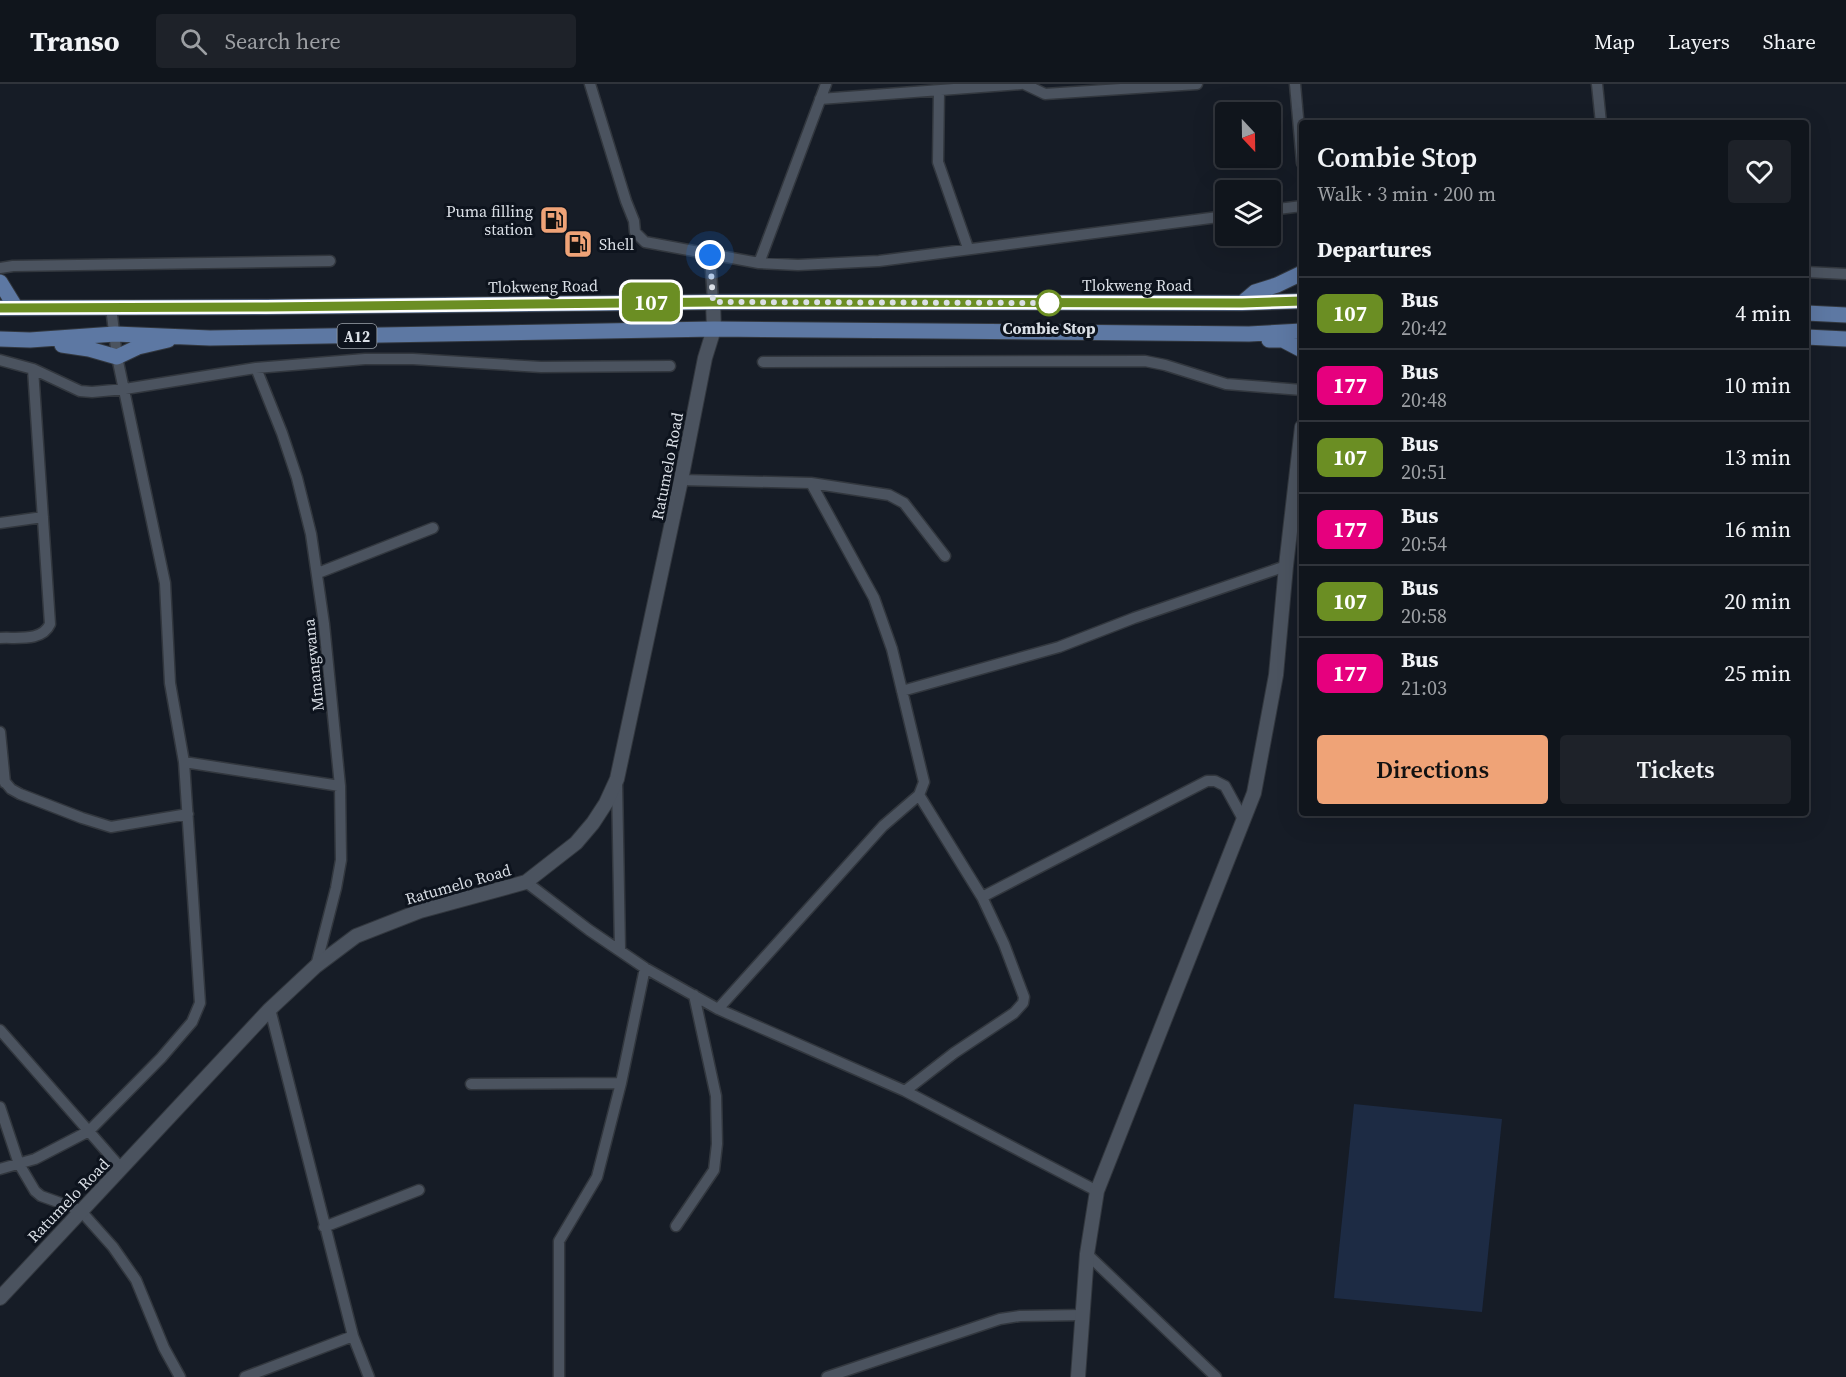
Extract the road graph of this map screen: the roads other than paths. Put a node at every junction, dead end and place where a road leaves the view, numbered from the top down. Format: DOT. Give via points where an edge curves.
graph roads {
  1 [pos="590,84"];
  2 [pos="826,84"];
  3 [pos="1022,84"];
  4 [pos="1197,84"];
  5 [pos="1295,84"];
  6 [pos="1597,84"];
  7 [pos="939,91"];
  8 [pos="820,99"];
  9 [pos="1601,120"];
  10 [pos="1299,129"];
  11 [pos="1299,207"];
  12 [pos="1281,209"];
  13 [pos="1215,217"];
  14 [pos="968,248"];
  15 [pos="710,255"];
  16 [pos="330,261"];
  17 [pos="759,263"];
  18 [pos="0,268"];
  19 [pos="1809,272"];
  20 [pos="1299,274"];
  21 [pos="1846,274"];
  22 [pos="0,282"];
  23 [pos="1299,301"];
  24 [pos="713,302"];
  25 [pos="1242,303"];
  26 [pos="111,307"];
  27 [pos="0,308"];
  28 [pos="16,308"];
  29 [pos="1809,313"];
  30 [pos="1846,315"];
  31 [pos="714,329"];
  32 [pos="1299,331"];
  33 [pos="115,334"];
  34 [pos="1249,334"];
  35 [pos="1809,337"];
  36 [pos="210,338"];
  37 [pos="0,339"];
  38 [pos="1846,339"];
  39 [pos="30,340"];
  40 [pos="1299,348"];
  41 [pos="117,357"];
  42 [pos="0,360"];
  43 [pos="763,362"];
  44 [pos="670,366"];
  45 [pos="256,368"];
  46 [pos="33,369"];
  47 [pos="125,389"];
  48 [pos="1299,390"];
  49 [pos="1299,453"];
  50 [pos="681,480"];
  51 [pos="811,483"];
  52 [pos="43,518"];
  53 [pos="0,523"];
  54 [pos="433,528"];
  55 [pos="945,556"];
  56 [pos="1286,566"];
  57 [pos="318,573"];
  58 [pos="0,638"];
  59 [pos="902,691"];
  60 [pos="0,732"];
  61 [pos="184,762"];
  62 [pos="617,779"];
  63 [pos="2,780"];
  64 [pos="340,786"];
  65 [pos="919,795"];
  66 [pos="188,814"];
  67 [pos="1243,819"];
  68 [pos="526,882"];
  69 [pos="982,897"];
  70 [pos="620,950"];
  71 [pos="316,966"];
  72 [pos="645,968"];
  73 [pos="694,995"];
  74 [pos="270,1009"];
  75 [pos="718,1009"];
  76 [pos="0,1030"];
  77 [pos="621,1083"];
  78 [pos="471,1084"];
  79 [pos="905,1091"];
  80 [pos="0,1107"];
  81 [pos="89,1131"];
  82 [pos="19,1164"];
  83 [pos="121,1168"];
  84 [pos="0,1169"];
  85 [pos="419,1190"];
  86 [pos="1097,1191"];
  87 [pos="80,1210"];
  88 [pos="676,1226"];
  89 [pos="324,1227"];
  90 [pos="1087,1254"];
  91 [pos="0,1298"];
  92 [pos="1082,1315"];
  93 [pos="352,1336"];
  94 [pos="180,1377"];
  95 [pos="245,1377"];
  96 [pos="369,1377"];
  97 [pos="559,1377"];
  98 [pos="827,1377"];
  99 [pos="1078,1377"];
  100 [pos="1216,1377"];
  1 -- 15 [label="street" via="635,232 645,242"];
  2 -- 8 [label="street"];
  3 -- 4 [label="street" via="1045,94"];
  3 -- 7 [label="street"];
  5 -- 10 [label="street"];
  6 -- 9 [label="street"];
  7 -- 8 [label="street"];
  7 -- 14 [label="street" via="938,162"];
  8 -- 17 [label="street"];
  11 -- 12 [label="street"];
  13 -- 14 [label="street"];
  14 -- 17 [label="street" via="879,261"];
  15 -- 17 [label="street"];
  15 -- 24 [label="street"];
  16 -- 18 [label="street"];
  19 -- 21 [label="street"];
  20 -- 25 [label="main road" via="1255,292"];
  22 -- 28 [label="main road"];
  23 -- 25 [label="main road, Tlokweng Road / A12"];
  24 -- 25 [label="main road, Tlokweng Road / A12"];
  24 -- 26 [label="main road, Tlokweng Road / A12"];
  24 -- 31 [label="street, Ratumelo Road"];
  26 -- 28 [label="main road, Tlokweng Road / A12"];
  26 -- 33 [label="street"];
  27 -- 28 [label="main road, Tlokweng Road / A12"];
  29 -- 30 [label="main road"];
  31 -- 34 [label="main road, A12"];
  31 -- 36 [label="main road, A12"];
  31 -- 50 [label="street, Ratumelo Road"];
  32 -- 34 [label="main road, A12"];
  33 -- 36 [label="main road, A12"];
  33 -- 39 [label="main road, A12"];
  33 -- 41 [label="street"];
  34 -- 40 [label="main road" via="1264,340 1284,339"];
  35 -- 38 [label="main road"];
  36 -- 41 [label="main road" via="177,338 138,347"];
  37 -- 39 [label="main road, A12"];
  39 -- 41 [label="main road" via="42,346 76,346"];
  41 -- 47 [label="street"];
  42 -- 46 [label="street"];
  43 -- 48 [label="street" via="1145,361 1226,384"];
  44 -- 45 [label="street" via="541,367 413,359"];
  45 -- 47 [label="street"];
  45 -- 57 [label="street, Mmangwana" via="291,456"];
  46 -- 47 [label="street" via="80,391"];
  46 -- 52 [label="street"];
  47 -- 61 [label="street" via="165,583 170,683"];
  49 -- 56 [label="street"];
  50 -- 51 [label="street"];
  50 -- 62 [label="street, Ratumelo Road"];
  51 -- 55 [label="street" via="897,498"];
  51 -- 59 [label="street" via="874,598"];
  52 -- 53 [label="street"];
  52 -- 58 [label="street" via="48,630 39,635"];
  54 -- 57 [label="street"];
  56 -- 59 [label="street" via="1059,647"];
  56 -- 67 [label="street" via="1276,675 1254,793"];
  57 -- 64 [label="street, Mmangwana"];
  59 -- 65 [label="street" via="924,782"];
  60 -- 63 [label="street"];
  61 -- 64 [label="street"];
  61 -- 66 [label="street"];
  62 -- 68 [label="street, Ratumelo Road" via="606,803 576,843"];
  62 -- 70 [label="street"];
  63 -- 66 [label="street" via="20,794 111,827"];
  64 -- 71 [label="street, Mmangwana" via="341,860"];
  65 -- 69 [label="street"];
  65 -- 75 [label="street" via="883,826"];
  66 -- 81 [label="street" via="198,1013 161,1058"];
  67 -- 69 [label="street" via="1225,786 1215,780 1207,782"];
  67 -- 86 [label="street"];
  68 -- 70 [label="street"];
  68 -- 71 [label="street, Ratumelo Road" via="420,911 375,928 356,936"];
  69 -- 79 [label="street" via="1004,944 1023,1003"];
  70 -- 72 [label="street"];
  71 -- 74 [label="street, Ratumelo Road"];
  72 -- 73 [label="street"];
  72 -- 77 [label="street"];
  73 -- 75 [label="street"];
  73 -- 88 [label="street" via="716,1096 717,1144 714,1170"];
  74 -- 83 [label="street, Ratumelo Road"];
  74 -- 89 [label="street"];
  75 -- 79 [label="street"];
  76 -- 81 [label="street"];
  77 -- 78 [label="street"];
  77 -- 97 [label="street" via="597,1177 559,1241"];
  79 -- 86 [label="street"];
  80 -- 82 [label="street"];
  81 -- 82 [label="street"];
  81 -- 83 [label="street"];
  82 -- 84 [label="street"];
  82 -- 87 [label="street" via="38,1194"];
  83 -- 87 [label="street, Ratumelo Road"];
  85 -- 89 [label="street"];
  86 -- 90 [label="street"];
  87 -- 91 [label="street, Ratumelo Road"];
  87 -- 94 [label="street" via="136,1280"];
  89 -- 93 [label="street"];
  90 -- 92 [label="street"];
  90 -- 100 [label="street"];
  92 -- 98 [label="street" via="1000,1319"];
  92 -- 99 [label="street"];
  93 -- 95 [label="street"];
  93 -- 96 [label="street"];
}
